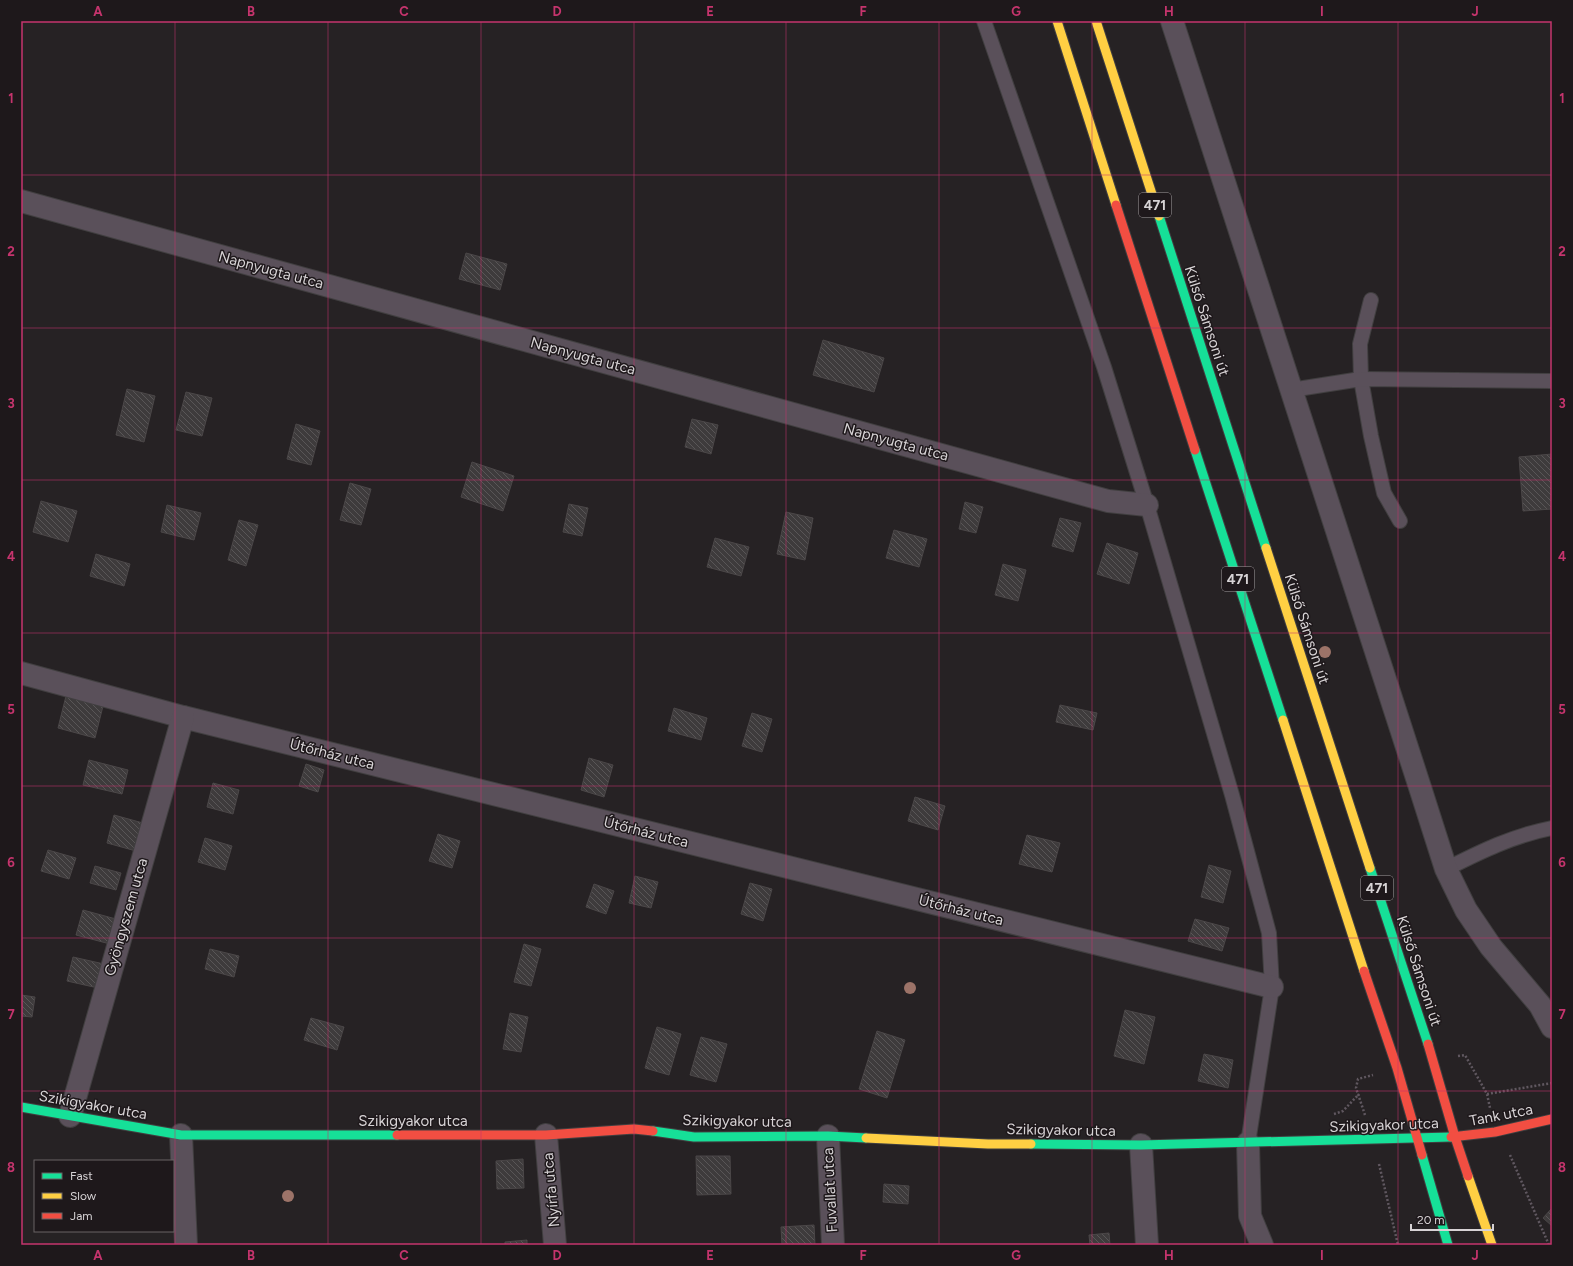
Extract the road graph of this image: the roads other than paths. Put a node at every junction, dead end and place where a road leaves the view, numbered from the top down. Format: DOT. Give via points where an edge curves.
graph roads {
  1 [pos="984,21"];
  2 [pos="1057,21"];
  3 [pos="1096,21"];
  4 [pos="1172,21"];
  5 [pos="21,201"];
  6 [pos="1371,300"];
  7 [pos="1361,379"];
  8 [pos="1552,381"];
  9 [pos="1291,390"];
  10 [pos="1147,505"];
  11 [pos="1400,521"];
  12 [pos="21,673"];
  13 [pos="183,717"];
  14 [pos="1552,828"];
  15 [pos="1446,868"];
  16 [pos="1272,987"];
  17 [pos="1552,1027"];
  18 [pos="21,1106"];
  19 [pos="70,1116"];
  20 [pos="1552,1119"];
  21 [pos="181,1135"];
  22 [pos="546,1135"];
  23 [pos="828,1136"];
  24 [pos="1455,1137"];
  25 [pos="1417,1138"];
  26 [pos="1248,1143"];
  27 [pos="1141,1145"];
  28 [pos="186,1245"];
  29 [pos="555,1245"];
  30 [pos="833,1245"];
  31 [pos="1147,1245"];
  32 [pos="1262,1245"];
  33 [pos="1448,1245"];
  34 [pos="1492,1245"];
  1 -- 10 [label="lane" via="1104,367"];
  2 -- 25 [label="main road, 471" via="1397,1068"];
  3 -- 24 [label="main road, Külső Sámsoni út / 471" via="1429,1044"];
  4 -- 9 [label="street"];
  5 -- 10 [label="street, Napnyugta utca" via="1108,501"];
  6 -- 7 [label="lane" via="1360,344"];
  7 -- 8 [label="lane"];
  7 -- 9 [label="lane"];
  7 -- 11 [label="lane" via="1384,493"];
  9 -- 15 [label="street"];
  10 -- 16 [label="lane" via="1230,787 1269,933"];
  12 -- 13 [label="street, Útőrház utca"];
  13 -- 16 [label="street, Útőrház utca"];
  13 -- 19 [label="street, Gyöngyszem utca"];
  14 -- 15 [label="lane" via="1498,843"];
  15 -- 17 [label="street" via="1466,910 1491,947 1540,1005"];
  16 -- 26 [label="lane"];
  18 -- 19 [label="main road, Szikigyakor utca"];
  19 -- 21 [label="main road, Szikigyakor utca"];
  20 -- 24 [label="main road, Tank utca" via="1495,1132"];
  21 -- 22 [label="main road, Szikigyakor utca"];
  21 -- 28 [label="street"];
  22 -- 23 [label="main road, Szikigyakor utca" via="634,1129 694,1137"];
  22 -- 29 [label="street, Nyírfa utca"];
  23 -- 27 [label="main road, Szikigyakor utca" via="988,1144"];
  23 -- 30 [label="street, Fuvallat utca"];
  24 -- 25 [label="main road, Szikigyakor utca"];
  24 -- 34 [label="main road, Külső Sámsoni út / 471"];
  25 -- 26 [label="main road, Szikigyakor utca"];
  25 -- 33 [label="main road, 471"];
  26 -- 27 [label="main road, Szikigyakor utca"];
  26 -- 32 [label="street" via="1250,1216"];
  27 -- 31 [label="street"];
}
